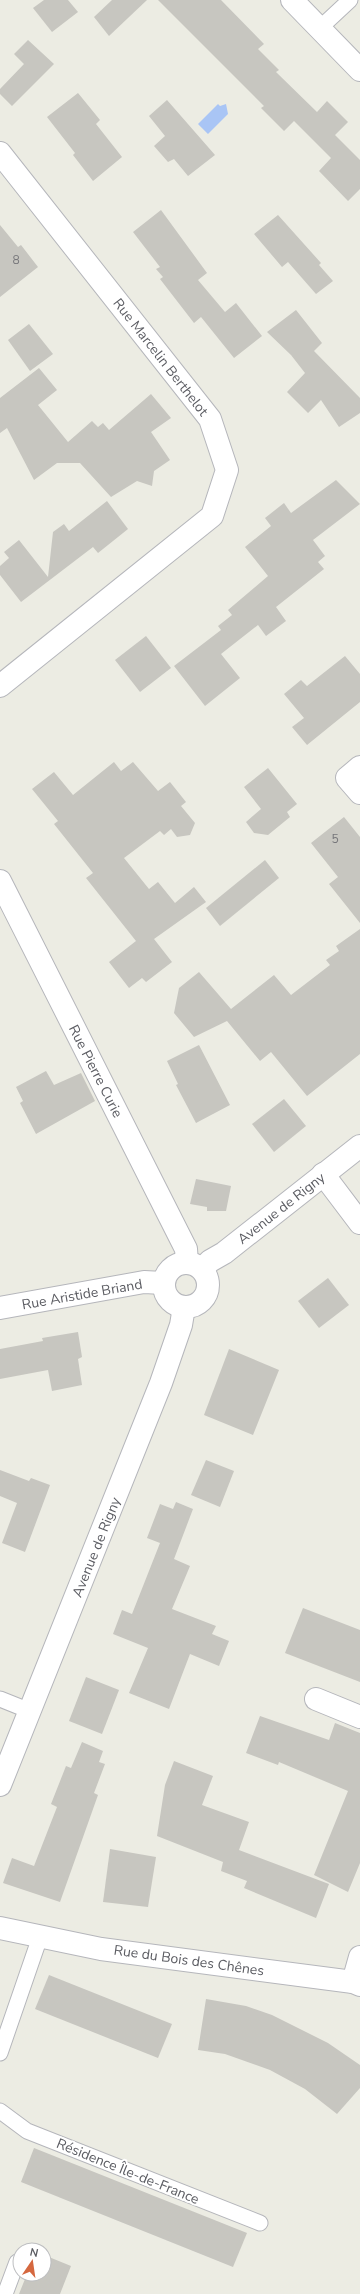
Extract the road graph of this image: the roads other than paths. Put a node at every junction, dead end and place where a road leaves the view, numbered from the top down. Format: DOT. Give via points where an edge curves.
graph roads {
  1 [pos="292,0"];
  2 [pos="350,0"];
  3 [pos="320,28"];
  4 [pos="360,70"];
  5 [pos="0,153"];
  6 [pos="0,686"];
  7 [pos="360,768"];
  8 [pos="360,793"];
  9 [pos="0,881"];
  10 [pos="360,1146"];
  11 [pos="323,1174"];
  12 [pos="360,1223"];
  13 [pos="195,1266"];
  14 [pos="163,1283"];
  15 [pos="184,1307"];
  16 [pos="0,1308"];
  17 [pos="0,1699"];
  18 [pos="316,1699"];
  19 [pos="30,1711"];
  20 [pos="360,1717"];
  21 [pos="0,1785"];
  22 [pos="0,1928"];
  23 [pos="40,1937"];
  24 [pos="360,1957"];
  25 [pos="357,1984"];
  26 [pos="0,2053"];
  27 [pos="0,2111"];
  28 [pos="260,2223"];
  29 [pos="12,2275"];
  30 [pos="5,2294"];
  1 -- 3 [label="street"];
  2 -- 3 [label="lane"];
  3 -- 4 [label="street"];
  5 -- 6 [label="street, Rue Marcelin Berthelot" via="210,419 227,470 212,516"];
  7 -- 8 [label="street" via="347,778"];
  9 -- 13 [label="street, Rue Pierre Curie"];
  10 -- 11 [label="street, Avenue de Rigny"];
  11 -- 12 [label="street"];
  11 -- 13 [label="street, Avenue de Rigny" via="224,1252 210,1261"];
  13 -- 14 [label="street" via="171,1267"];
  13 -- 15 [label="street" via="207,1277 209,1286 200,1302"];
  14 -- 15 [label="street" via="168,1299 175,1305"];
  14 -- 16 [label="street, Rue Aristide Briand" via="144,1282"];
  15 -- 19 [label="street, Avenue de Rigny" via="181,1325 161,1383"];
  17 -- 19 [label="lane"];
  18 -- 20 [label="street"];
  19 -- 21 [label="street, Avenue de Rigny"];
  22 -- 23 [label="street, Rue du Bois des Chênes"];
  23 -- 25 [label="street, Rue du Bois des Chênes" via="101,1949"];
  23 -- 26 [label="lane"];
  24 -- 25 [label="street, Rue du Bois des Chênes"];
  27 -- 28 [label="lane, Résidence Île-de-France" via="27,2131"];
  29 -- 30 [label="lane"];
}
